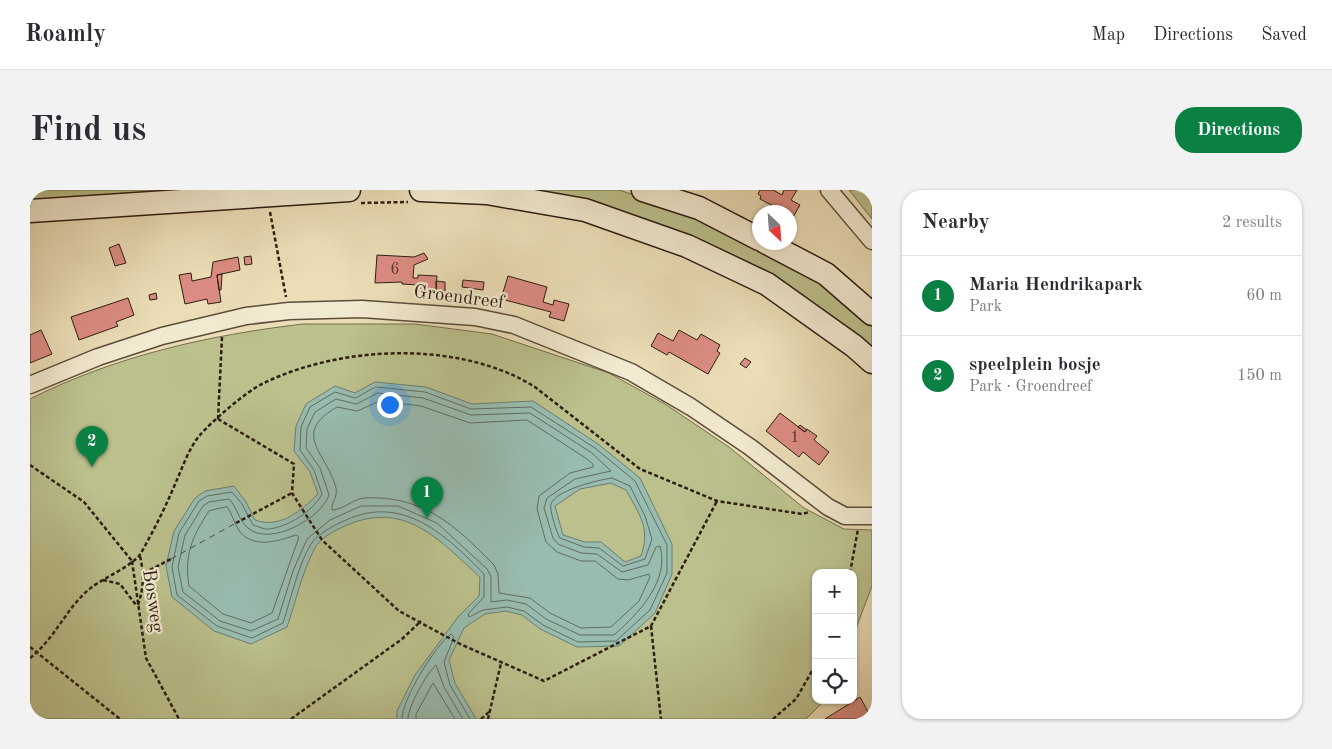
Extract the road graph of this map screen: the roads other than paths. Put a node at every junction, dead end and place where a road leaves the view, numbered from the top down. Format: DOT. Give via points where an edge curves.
graph roads {
  1 [pos="642,190"];
  2 [pos="829,190"];
  3 [pos="353,196"];
  4 [pos="418,196"];
  5 [pos="30,211"];
  6 [pos="752,236"];
  7 [pos="872,241"];
  8 [pos="780,250"];
  9 [pos="872,314"];
  10 [pos="872,362"];
  11 [pos="30,385"];
  12 [pos="866,517"];
  1 -- 6 [label="main road" via="699,208"];
  2 -- 7 [label="street"];
  3 -- 5 [label="main road"];
  4 -- 10 [label="main road" via="487,193 585,210 687,246 767,284"];
  8 -- 9 [label="main road" via="826,274"];
  11 -- 12 [label="street, Groendreef" via="98,357 162,336 223,321 288,311 362,310 474,317 523,328 630,372 691,407 750,447 828,507 845,516"];
}
